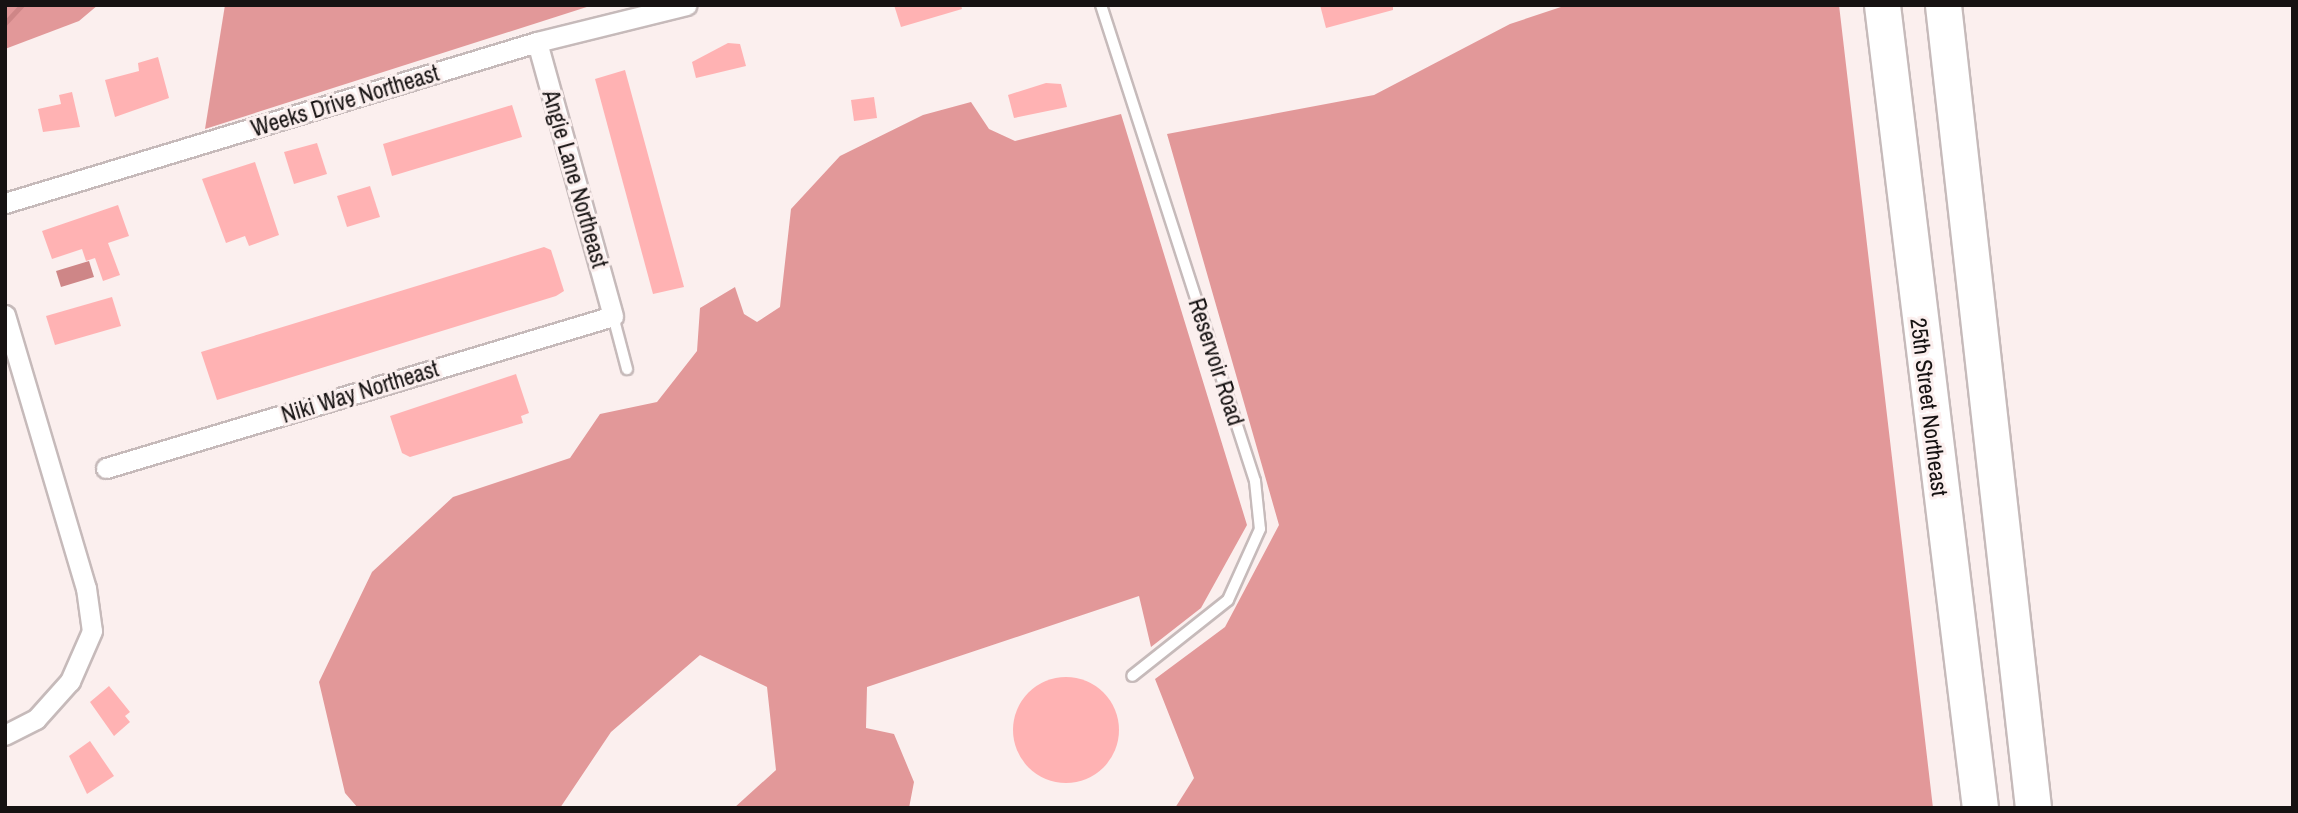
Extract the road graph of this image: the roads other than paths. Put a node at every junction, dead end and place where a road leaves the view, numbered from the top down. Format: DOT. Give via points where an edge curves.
graph roads {
  1 [pos="687,5"];
  2 [pos="1101,5"];
  3 [pos="1882,5"];
  4 [pos="1944,5"];
  5 [pos="537,42"];
  6 [pos="5,203"];
  7 [pos="5,315"];
  8 [pos="613,316"];
  9 [pos="627,369"];
  10 [pos="106,468"];
  11 [pos="1132,676"];
  12 [pos="5,736"];
  13 [pos="1980,808"];
  14 [pos="2033,808"];
  1 -- 5 [label="street, Weeks Drive Northeast"];
  2 -- 11 [label="lane, Reservoir Road" via="1255,481 1260,529 1228,600"];
  3 -- 13 [label="highway, 25th Street Northeast"];
  4 -- 14 [label="highway"];
  5 -- 6 [label="street, Weeks Drive Northeast"];
  5 -- 8 [label="street, Angie Lane Northeast"];
  7 -- 12 [label="street" via="86,588 92,631 70,681 36,719"];
  8 -- 9 [label="lane"];
  8 -- 10 [label="street, Niki Way Northeast"];
}
